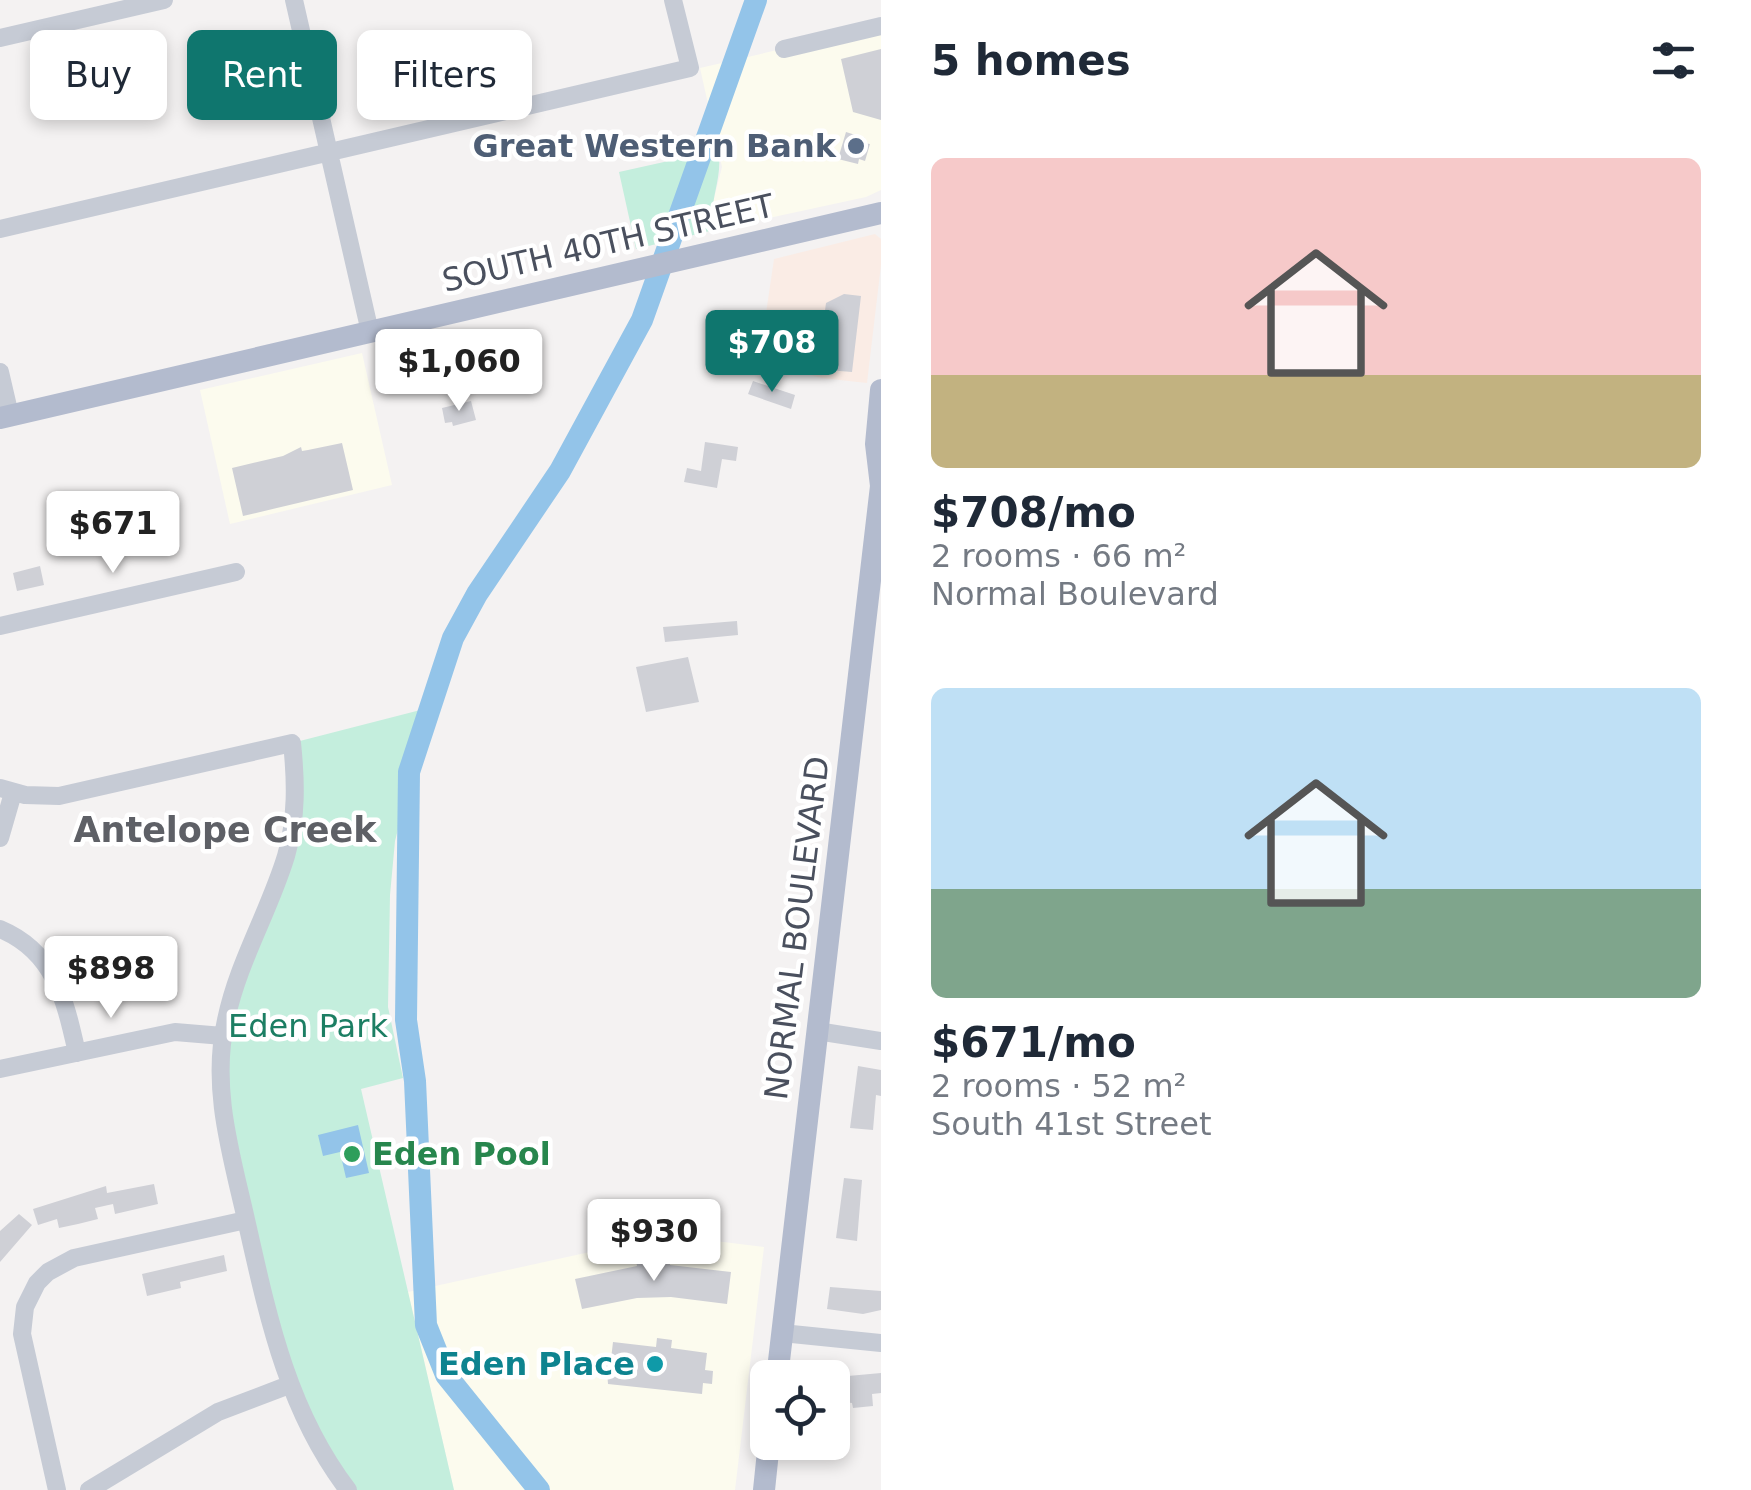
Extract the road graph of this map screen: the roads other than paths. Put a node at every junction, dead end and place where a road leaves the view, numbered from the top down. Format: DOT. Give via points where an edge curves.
graph roads {
  1 [pos="164,0"];
  2 [pos="294,0"];
  3 [pos="673,0"];
  4 [pos="881,26"];
  5 [pos="0,38"];
  6 [pos="784,49"];
  7 [pos="329,153"];
  8 [pos="881,213"];
  9 [pos="0,229"];
  10 [pos="370,332"];
  11 [pos="0,372"];
  12 [pos="881,390"];
  13 [pos="5,417"];
  14 [pos="881,486"];
  15 [pos="236,572"];
  16 [pos="0,626"];
  17 [pos="6,790"];
  18 [pos="0,838"];
  19 [pos="0,929"];
  20 [pos="817,1031"];
  21 [pos="222,1036"];
  22 [pos="881,1042"];
  23 [pos="77,1053"];
  24 [pos="0,1069"];
  25 [pos="246,1220"];
  26 [pos="782,1333"];
  27 [pos="881,1343"];
  28 [pos="779,1360"];
  29 [pos="289,1385"];
  30 [pos="767,1460"];
  31 [pos="57,1490"];
  32 [pos="89,1490"];
  33 [pos="348,1490"];
  34 [pos="764,1490"];
  1 -- 5 [label="street"];
  2 -- 7 [label="street"];
  3 -- 7 [label="street" via="690,68"];
  4 -- 6 [label="street"];
  7 -- 9 [label="street"];
  7 -- 10 [label="street"];
  8 -- 10 [label="main road, SOUTH 40TH STREET"];
  10 -- 13 [label="main road, SOUTH 40TH STREET"];
  11 -- 13 [label="street"];
  12 -- 14 [label="main road, NORMAL BOULEVARD"];
  14 -- 20 [label="main road, NORMAL BOULEVARD"];
  15 -- 16 [label="street"];
  17 -- 18 [label="street"];
  17 -- 21 [label="street" via="59,796 292,743 295,798 286,854 245,955"];
  19 -- 23 [label="street" via="48,965 64,996"];
  20 -- 22 [label="street"];
  20 -- 26 [label="main road, NORMAL BOULEVARD"];
  21 -- 23 [label="street" via="174,1032"];
  21 -- 25 [label="street" via="223,1120"];
  23 -- 24 [label="street"];
  25 -- 29 [label="street"];
  25 -- 31 [label="street" via="74,1258 37,1283 22,1322"];
  26 -- 27 [label="street"];
  26 -- 28 [label="main road, NORMAL BOULEVARD"];
  29 -- 32 [label="street" via="218,1412"];
  29 -- 33 [label="street"];
  30 -- 34 [label="main road"];
}
